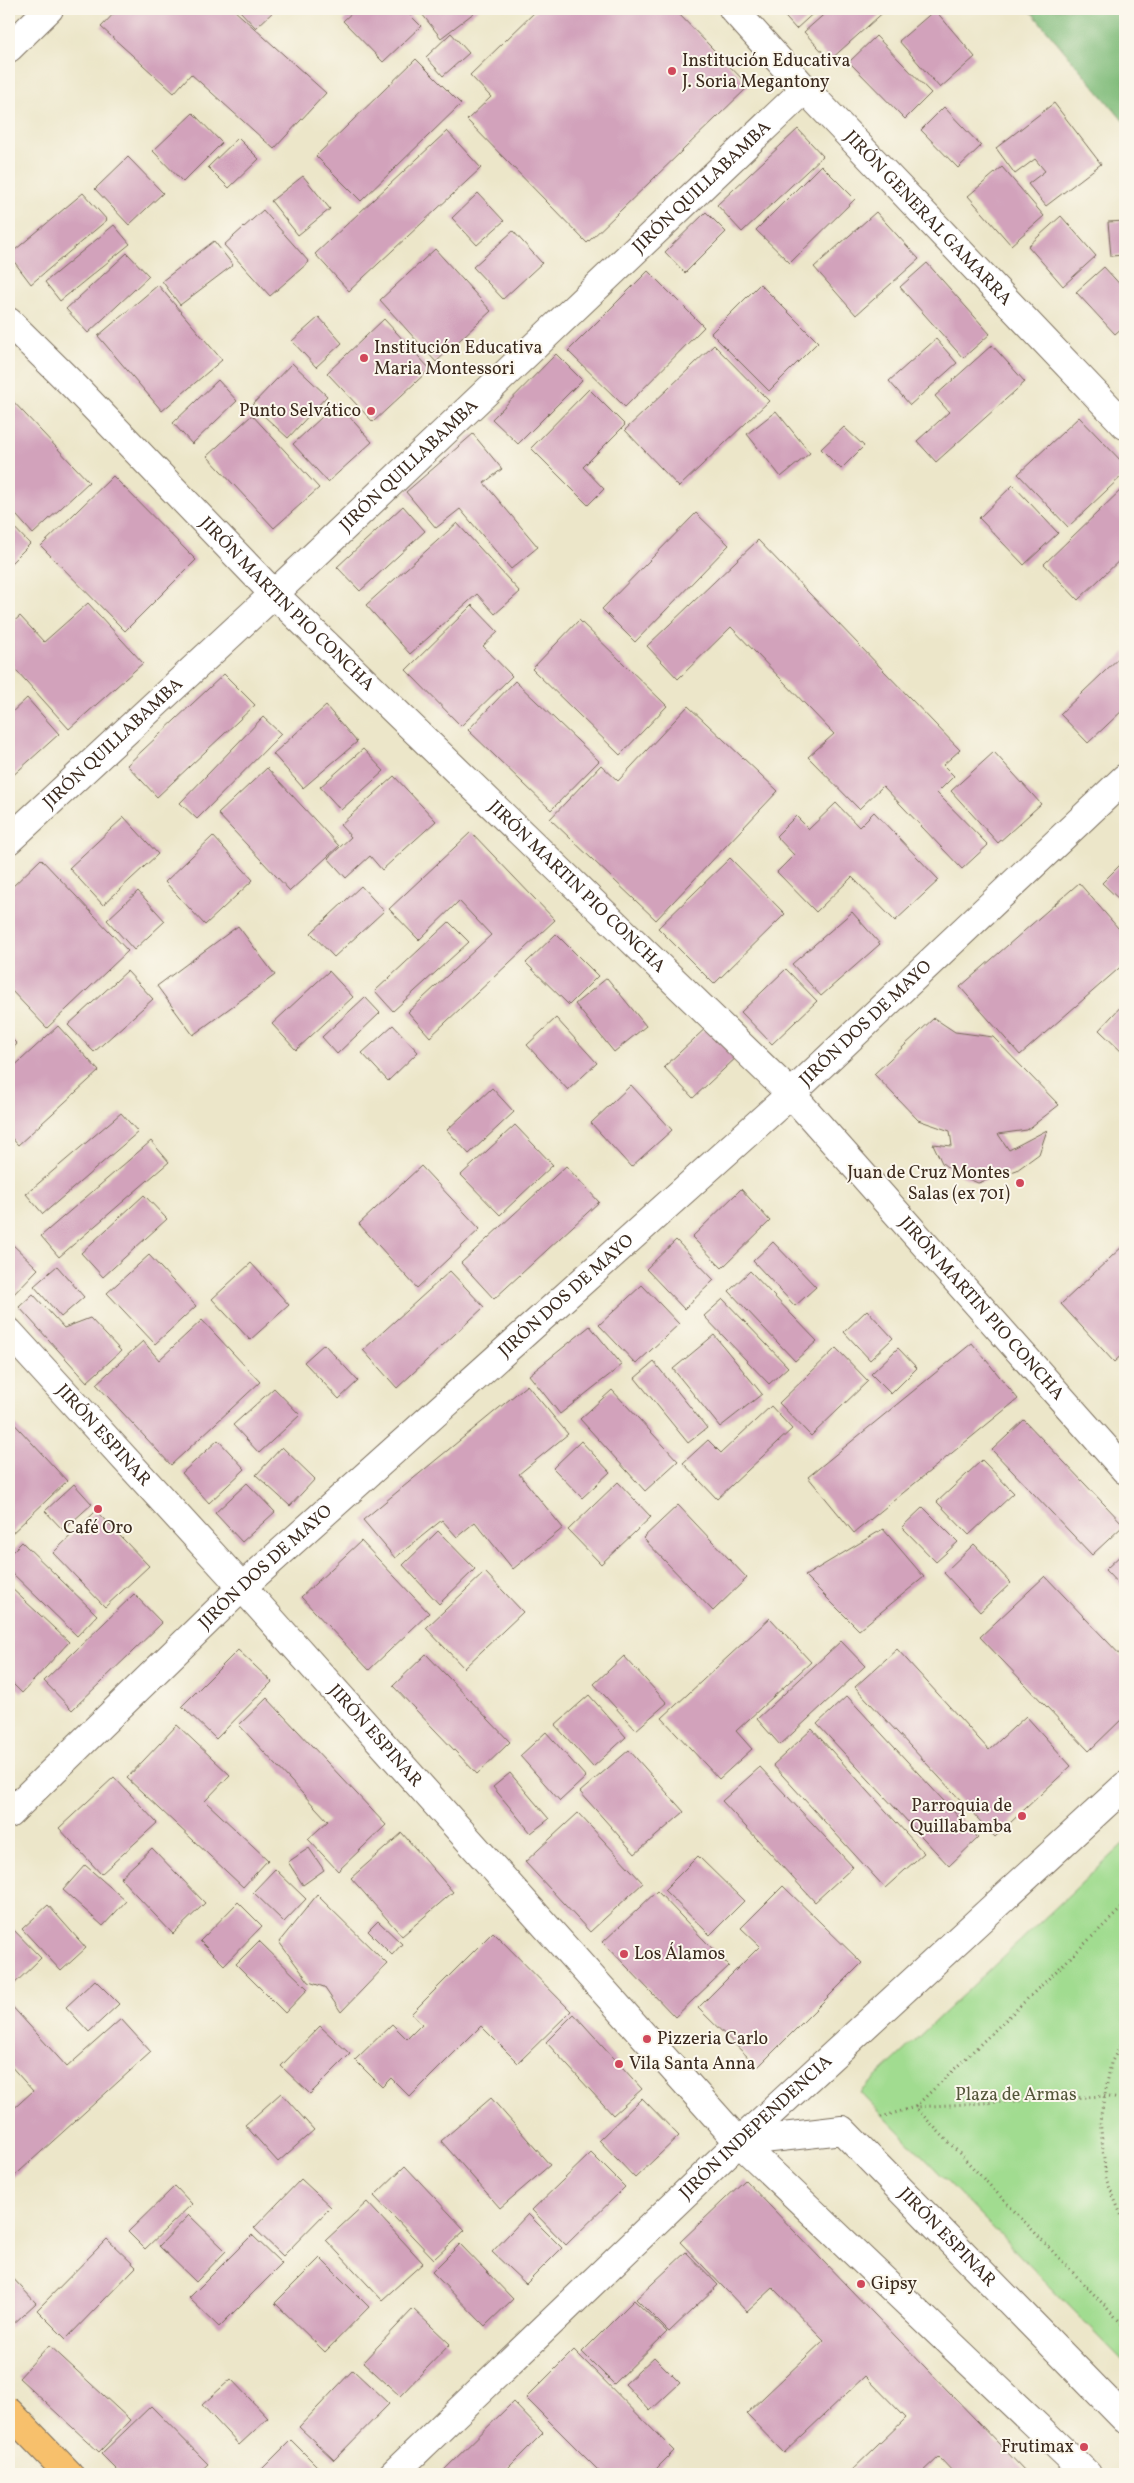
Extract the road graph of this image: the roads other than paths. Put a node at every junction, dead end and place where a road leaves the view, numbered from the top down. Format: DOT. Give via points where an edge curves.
graph roads {
  1 [pos="49,9"];
  2 [pos="733,9"];
  3 [pos="9,48"];
  4 [pos="805,89"];
  5 [pos="9,322"];
  6 [pos="1125,425"];
  7 [pos="274,594"];
  8 [pos="1125,778"];
  9 [pos="9,840"];
  10 [pos="791,1094"];
  11 [pos="9,1332"];
  12 [pos="1125,1470"];
  13 [pos="242,1587"];
  14 [pos="1125,1786"];
  15 [pos="9,1814"];
  16 [pos="740,2142"];
  17 [pos="9,2412"];
  18 [pos="1125,2419"];
  19 [pos="69,2474"];
  20 [pos="393,2474"];
  21 [pos="1087,2474"];
  1 -- 3 [label="street"];
  2 -- 4 [label="street, JIRÓN GENERAL GAMARRA"];
  4 -- 6 [label="street, JIRÓN GENERAL GAMARRA"];
  4 -- 7 [label="street, JIRÓN QUILLABAMBA"];
  5 -- 7 [label="street, JIRÓN MARTIN PIO CONCHA"];
  7 -- 9 [label="street, JIRÓN QUILLABAMBA"];
  7 -- 10 [label="street, JIRÓN MARTIN PIO CONCHA"];
  8 -- 10 [label="street, JIRÓN DOS DE MAYO"];
  10 -- 12 [label="street, JIRÓN MARTIN PIO CONCHA"];
  10 -- 13 [label="street, JIRÓN DOS DE MAYO"];
  11 -- 13 [label="street, JIRÓN ESPINAR"];
  13 -- 15 [label="street, JIRÓN DOS DE MAYO"];
  13 -- 16 [label="street, JIRÓN ESPINAR"];
  14 -- 16 [label="street, JIRÓN INDEPENDENCIA"];
  16 -- 18 [label="street, JIRÓN ESPINAR" via="842,2130"];
  16 -- 20 [label="street, JIRÓN INDEPENDENCIA"];
  16 -- 21 [label="street, JIRÓN ESPINAR"];
  17 -- 19 [label="highway"];
}
